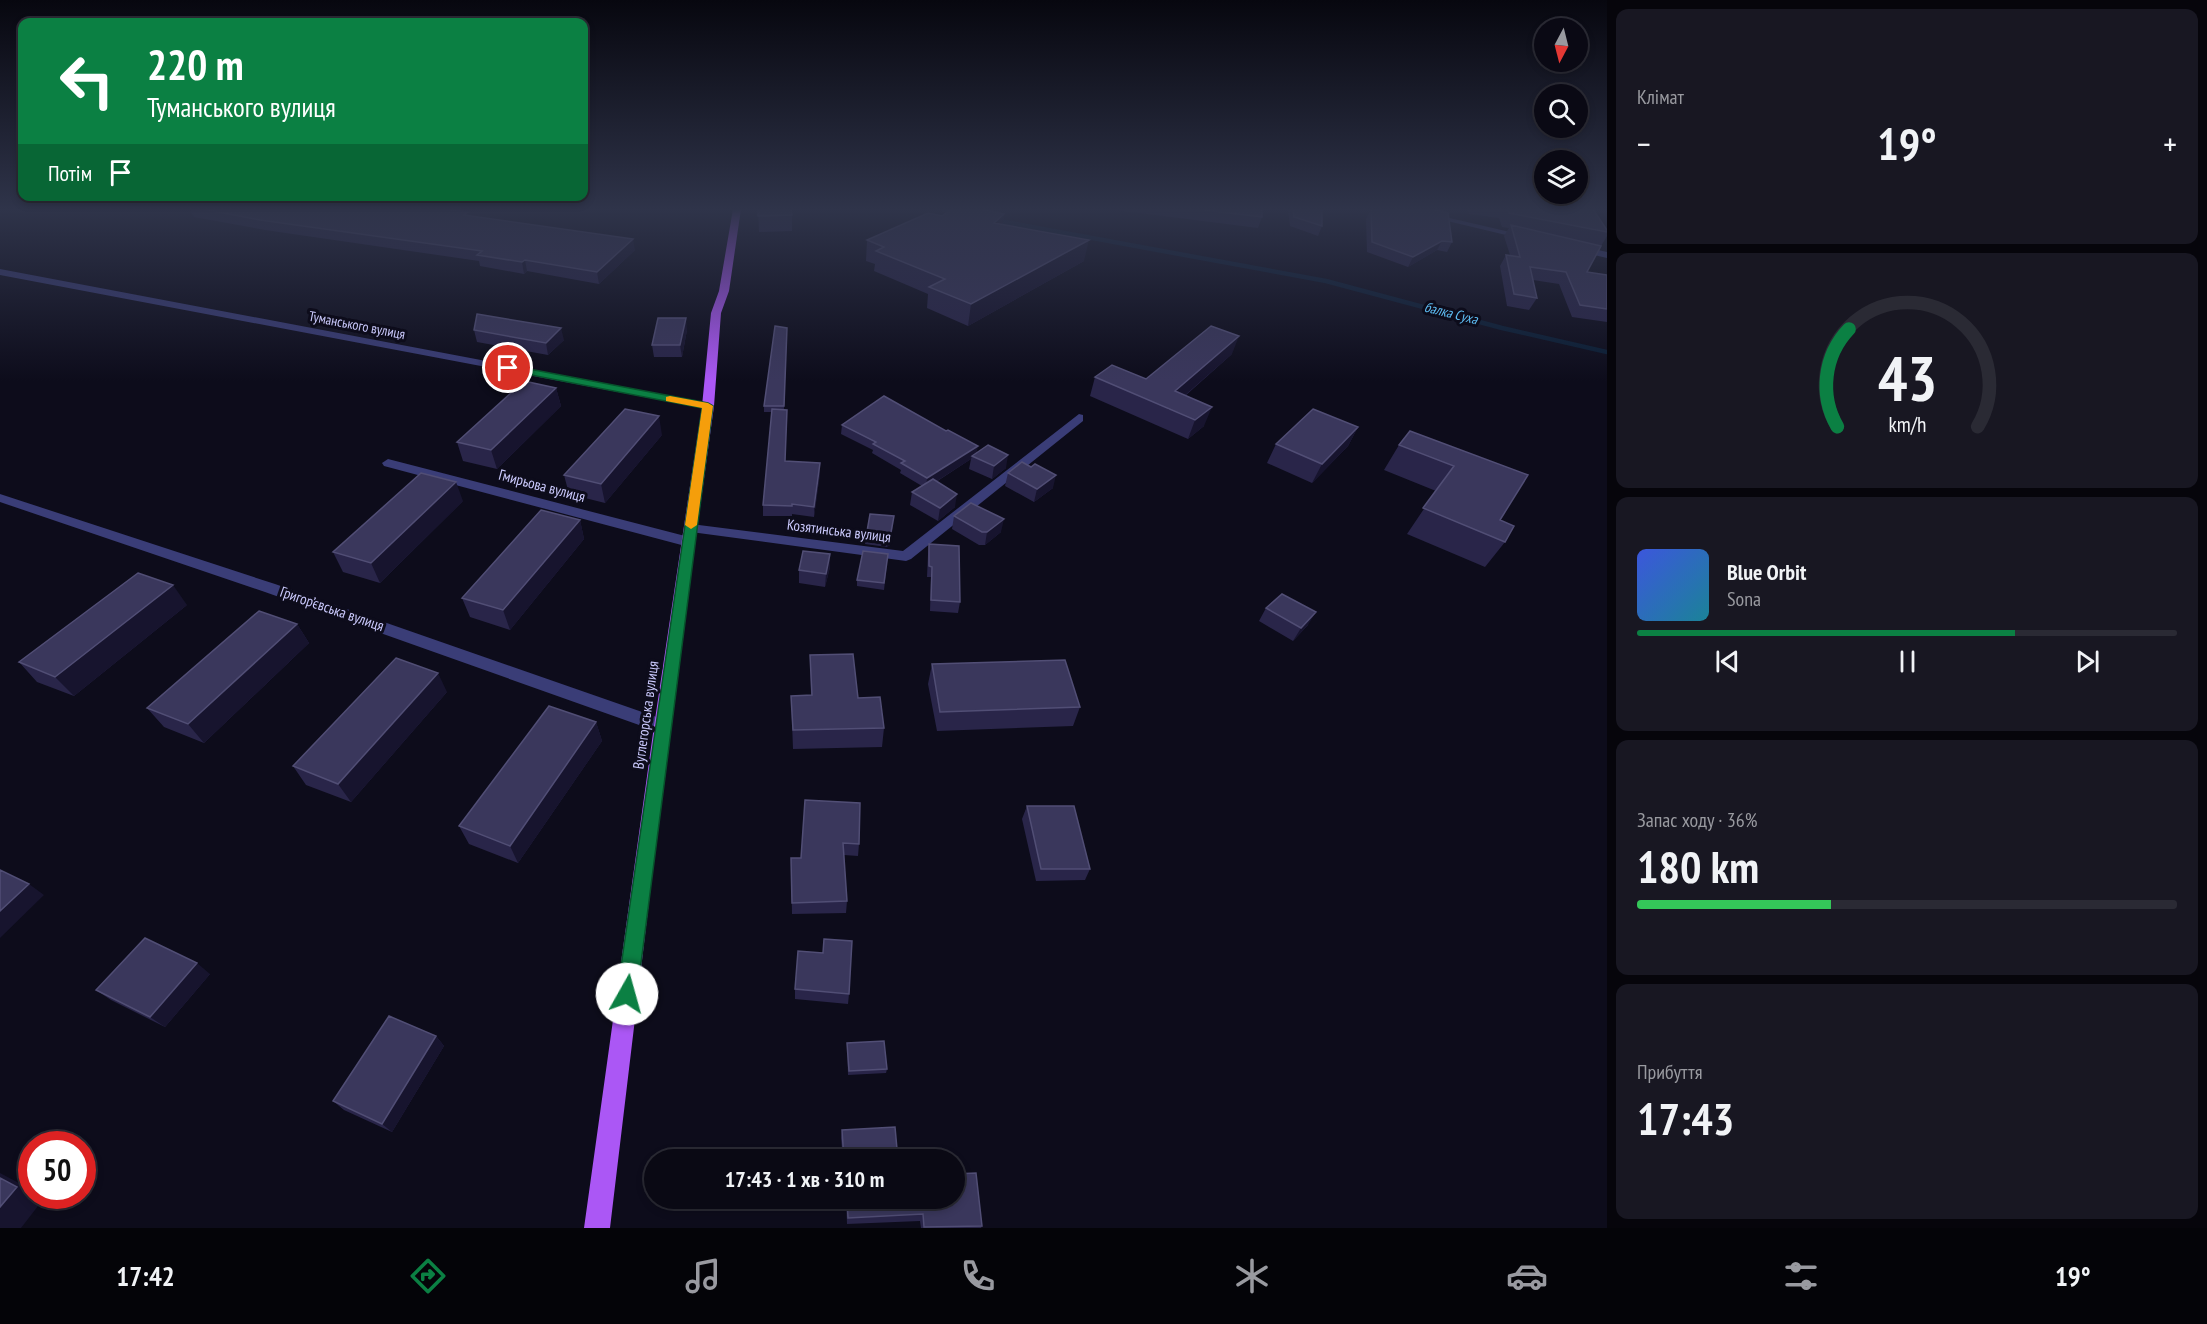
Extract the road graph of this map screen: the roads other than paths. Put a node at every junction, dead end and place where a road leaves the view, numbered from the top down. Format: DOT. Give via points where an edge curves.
graph roads {
  1 [pos="728,266"];
  2 [pos="0,273"];
  3 [pos="708,406"];
  4 [pos="1079,418"];
  5 [pos="388,463"];
  6 [pos="0,498"];
  7 [pos="690,535"];
  8 [pos="662,726"];
  9 [pos="597,1228"];
  1 -- 3 [label="main road, Вуглегорська вулиця" via="716,313"];
  2 -- 3 [label="street, Туманського вулиця"];
  3 -- 7 [label="main road, Вуглегорська вулиця"];
  4 -- 7 [label="street, Козятинська вулиця" via="906,556"];
  5 -- 7 [label="street, Гмирьова вулиця"];
  6 -- 8 [label="street, Григор’євська вулиця"];
  7 -- 8 [label="main road, Вуглегорська вулиця"];
  8 -- 9 [label="main road, Вуглегорська вулиця"];
}
